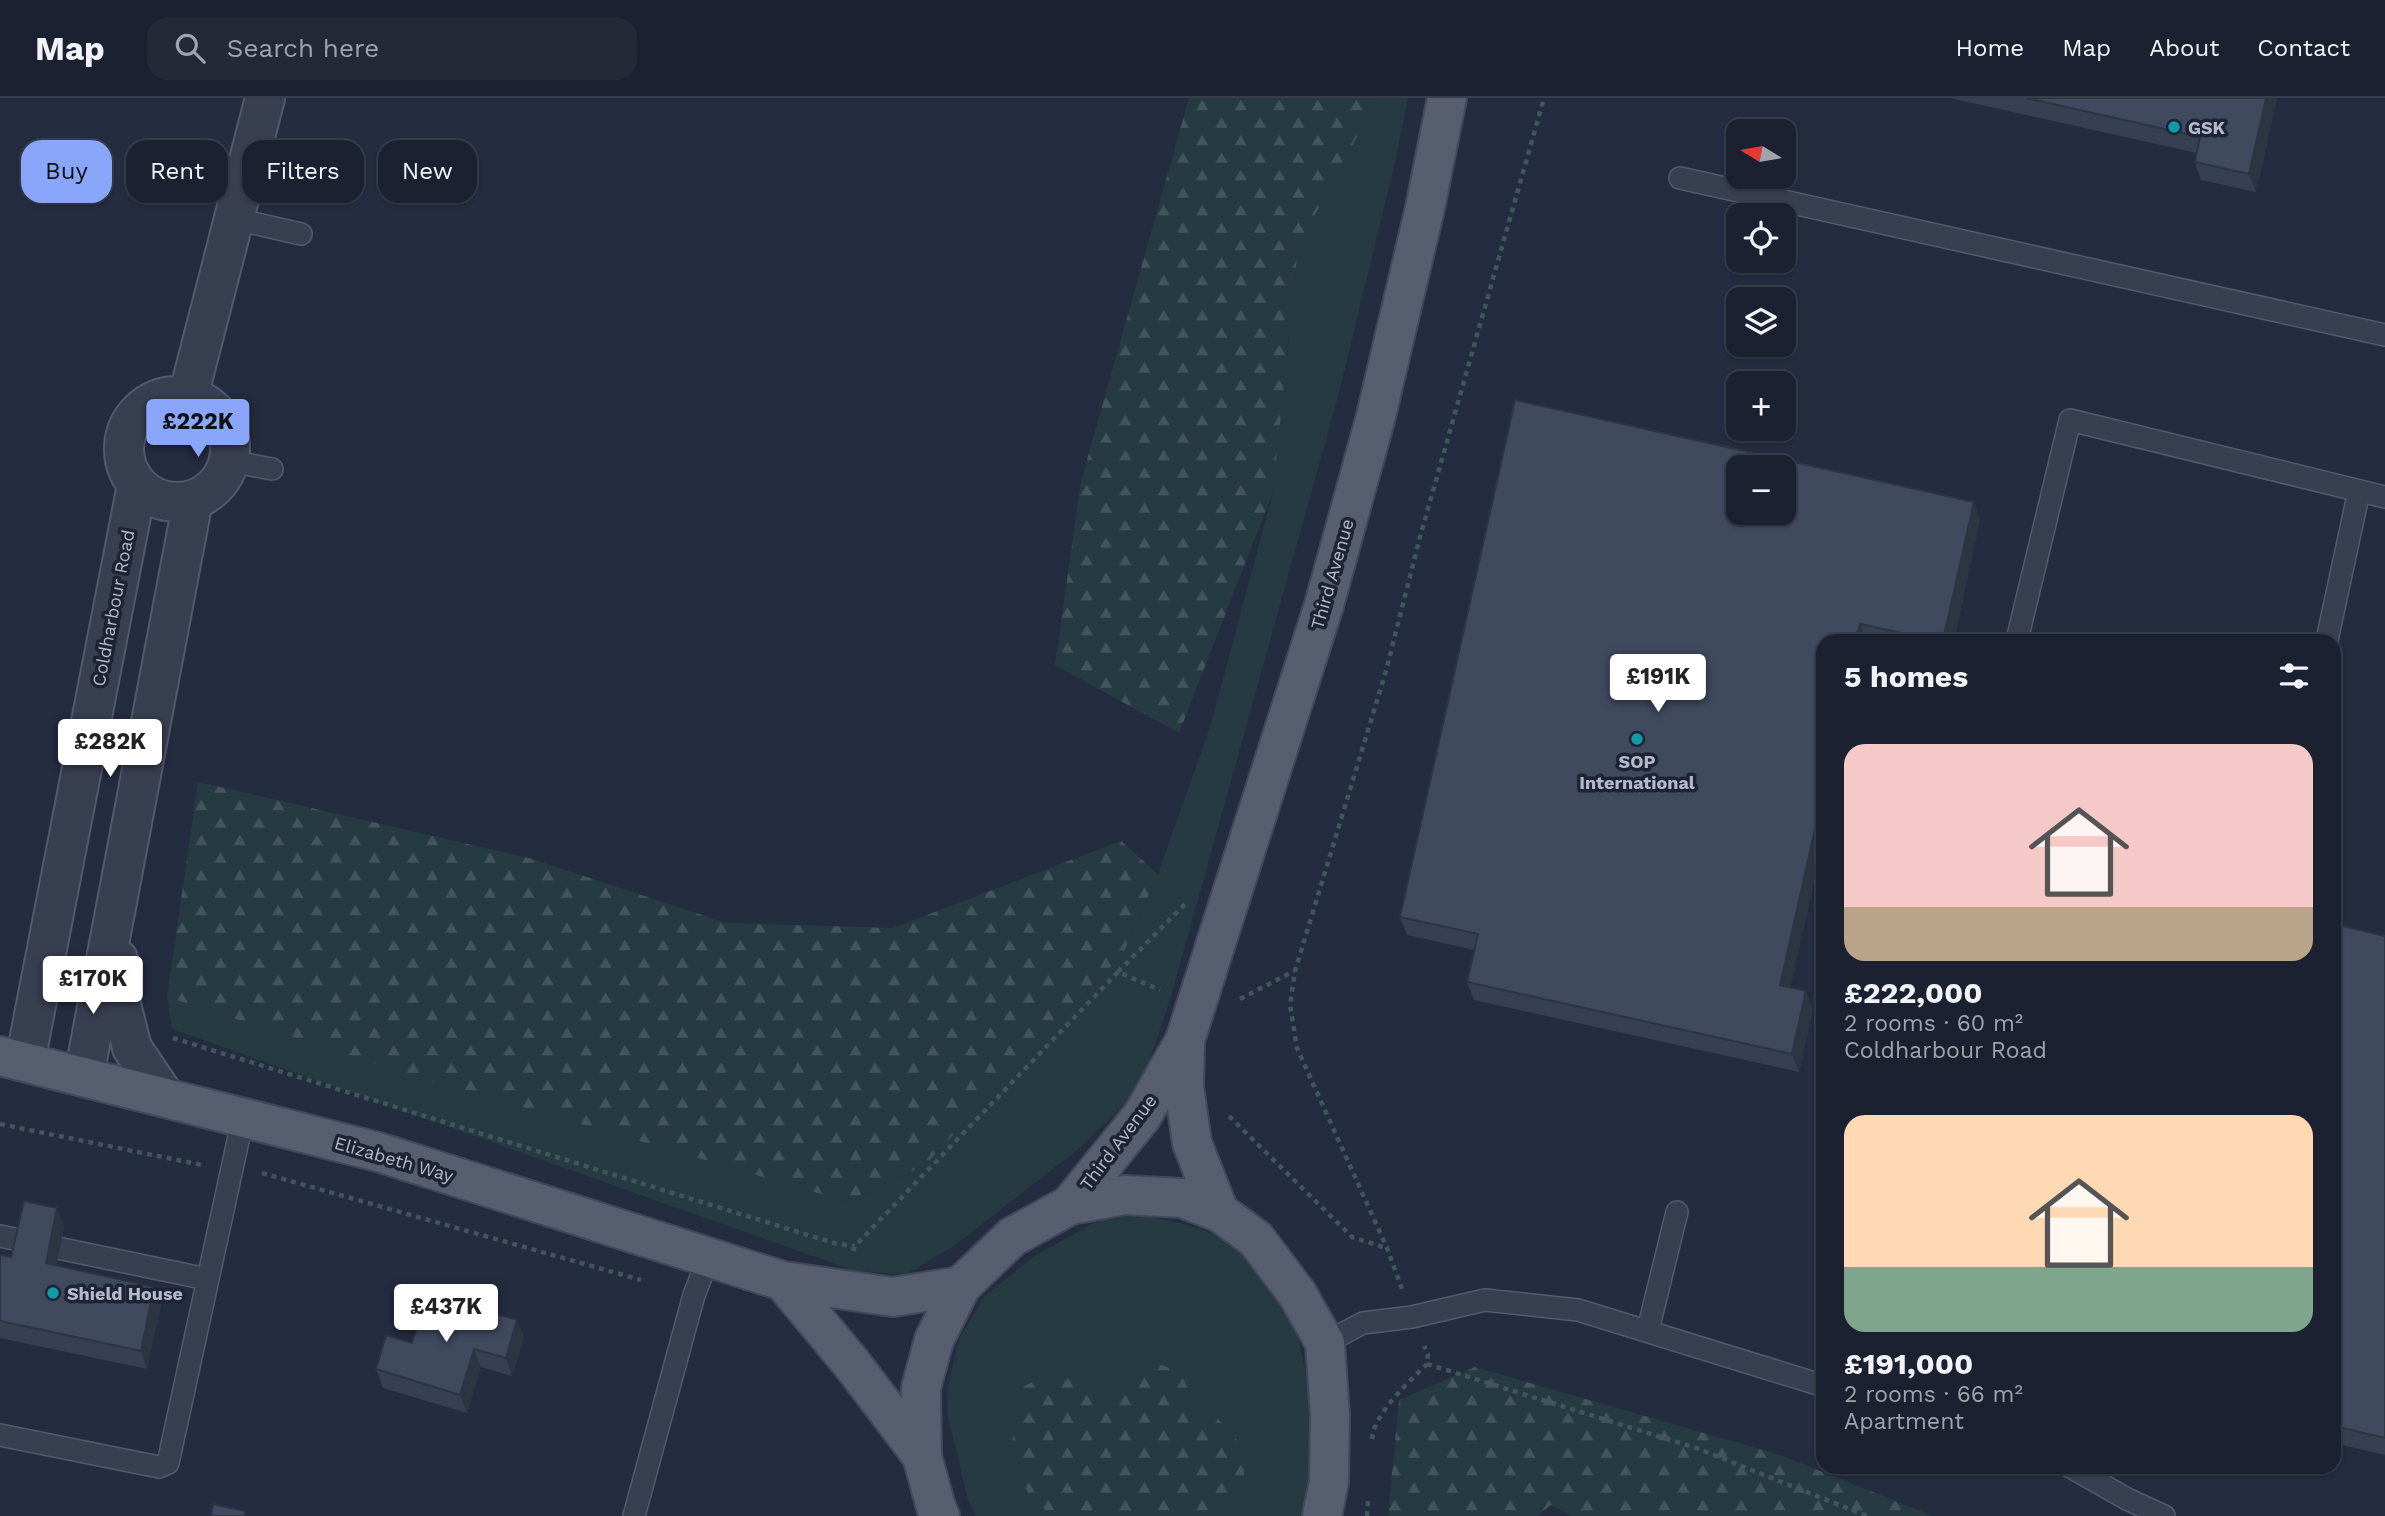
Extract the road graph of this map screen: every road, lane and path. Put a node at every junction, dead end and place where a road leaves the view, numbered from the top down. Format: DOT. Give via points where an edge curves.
graph roads {
  1 [pos="265,98"];
  2 [pos="1447,98"];
  3 [pos="1544,98"];
  4 [pos="1680,178"];
  5 [pos="235,219"];
  6 [pos="301,234"];
  7 [pos="2385,335"];
  8 [pos="188,397"];
  9 [pos="229,461"];
  10 [pos="272,470"];
  11 [pos="137,485"];
  12 [pos="2359,491"];
  13 [pos="2385,497"];
  14 [pos="193,500"];
  15 [pos="2018,634"];
  16 [pos="2328,634"];
  17 [pos="116,905"];
  18 [pos="1189,908"];
  19 [pos="1295,971"];
  20 [pos="1118,972"];
  21 [pos="1165,992"];
  22 [pos="1229,1004"];
  23 [pos="168,1037"];
  24 [pos="1185,1041"];
  25 [pos="12,1059"];
  26 [pos="84,1076"];
  27 [pos="165,1097"];
  28 [pos="1227,1112"];
  29 [pos="243,1118"];
  30 [pos="0,1124"];
  31 [pos="234,1166"];
  32 [pos="1070,1205"];
  33 [pos="1219,1212"];
  34 [pos="1677,1212"];
  35 [pos="0,1236"];
  36 [pos="855,1245"];
  37 [pos="1387,1248"];
  38 [pos="709,1257"];
  39 [pos="850,1257"];
  40 [pos="1399,1278"];
  41 [pos="207,1279"];
  42 [pos="783,1281"];
  43 [pos="961,1286"];
  44 [pos="694,1295"];
  45 [pos="1648,1331"];
  46 [pos="1325,1343"];
  47 [pos="1426,1349"];
  48 [pos="1427,1364"];
  49 [pos="1816,1384"];
  50 [pos="0,1435"];
  51 [pos="1372,1447"];
  52 [pos="922,1456"];
  53 [pos="2084,1474"];
  54 [pos="1369,1488"];
  55 [pos="634,1516"];
  56 [pos="940,1516"];
  57 [pos="1322,1516"];
  58 [pos="1367,1516"];
  59 [pos="1867,1516"];
  60 [pos="2164,1516"];
  1 -- 5 [label="street"];
  2 -- 24 [label="main road, Third Avenue" via="1375,420 1324,605"];
  3 -- 19 [label="path" via="1386,671"];
  4 -- 7 [label="lane"];
  5 -- 6 [label="lane"];
  5 -- 8 [label="street"];
  8 -- 9 [label="street" via="217,413 230,444"];
  8 -- 11 [label="street" via="153,401 128,426 124,458"];
  9 -- 10 [label="lane"];
  9 -- 14 [label="street" via="216,485"];
  11 -- 14 [label="street" via="163,501"];
  11 -- 25 [label="street, Coldharbour Road"];
  12 -- 13 [label="lane"];
  12 -- 15 [label="lane" via="2070,421"];
  12 -- 16 [label="lane"];
  14 -- 17 [label="street"];
  17 -- 26 [label="street"];
  17 -- 27 [label="street" via="120,1000 132,1048"];
  18 -- 20 [label="path" via="1192,896"];
  19 -- 22 [label="path"];
  19 -- 37 [label="path" via="1290,1005 1297,1048"];
  20 -- 21 [label="path"];
  20 -- 36 [label="path"];
  23 -- 36 [label="path" via="836,1244"];
  24 -- 32 [label="main road, Third Avenue" via="1142,1116"];
  24 -- 33 [label="main road, Third Avenue" via="1184,1087 1192,1143"];
  25 -- 26 [label="main road, Elizabeth Way"];
  26 -- 27 [label="main road, Elizabeth Way"];
  27 -- 29 [label="main road, Elizabeth Way"];
  28 -- 37 [label="path" via="1352,1237"];
  29 -- 31 [label="lane"];
  29 -- 38 [label="main road, Elizabeth Way" via="378,1152"];
  30 -- 31 [label="path" via="195,1165"];
  31 -- 41 [label="lane"];
  31 -- 44 [label="path"];
  32 -- 33 [label="main road" via="1125,1195 1182,1198"];
  32 -- 43 [label="main road" via="1012,1237"];
  33 -- 46 [label="main road" via="1256,1239 1298,1295"];
  34 -- 45 [label="lane"];
  35 -- 41 [label="lane"];
  36 -- 39 [label="path"];
  37 -- 40 [label="path"];
  38 -- 42 [label="main road, Elizabeth Way"];
  38 -- 44 [label="lane"];
  41 -- 50 [label="lane" via="168,1463 159,1466"];
  42 -- 43 [label="main road, Elizabeth Way" via="893,1297"];
  42 -- 52 [label="main road"];
  43 -- 52 [label="main road" via="934,1340 921,1388"];
  44 -- 55 [label="lane"];
  45 -- 46 [label="lane" via="1578,1310 1485,1300 1363,1324"];
  45 -- 49 [label="lane"];
  46 -- 57 [label="main road" via="1329,1482"];
  47 -- 48 [label="path"];
  48 -- 51 [label="path" via="1389,1404 1373,1433"];
  48 -- 59 [label="path" via="1696,1448"];
  52 -- 56 [label="main road"];
  53 -- 60 [label="lane"];
  54 -- 58 [label="path"];
}
